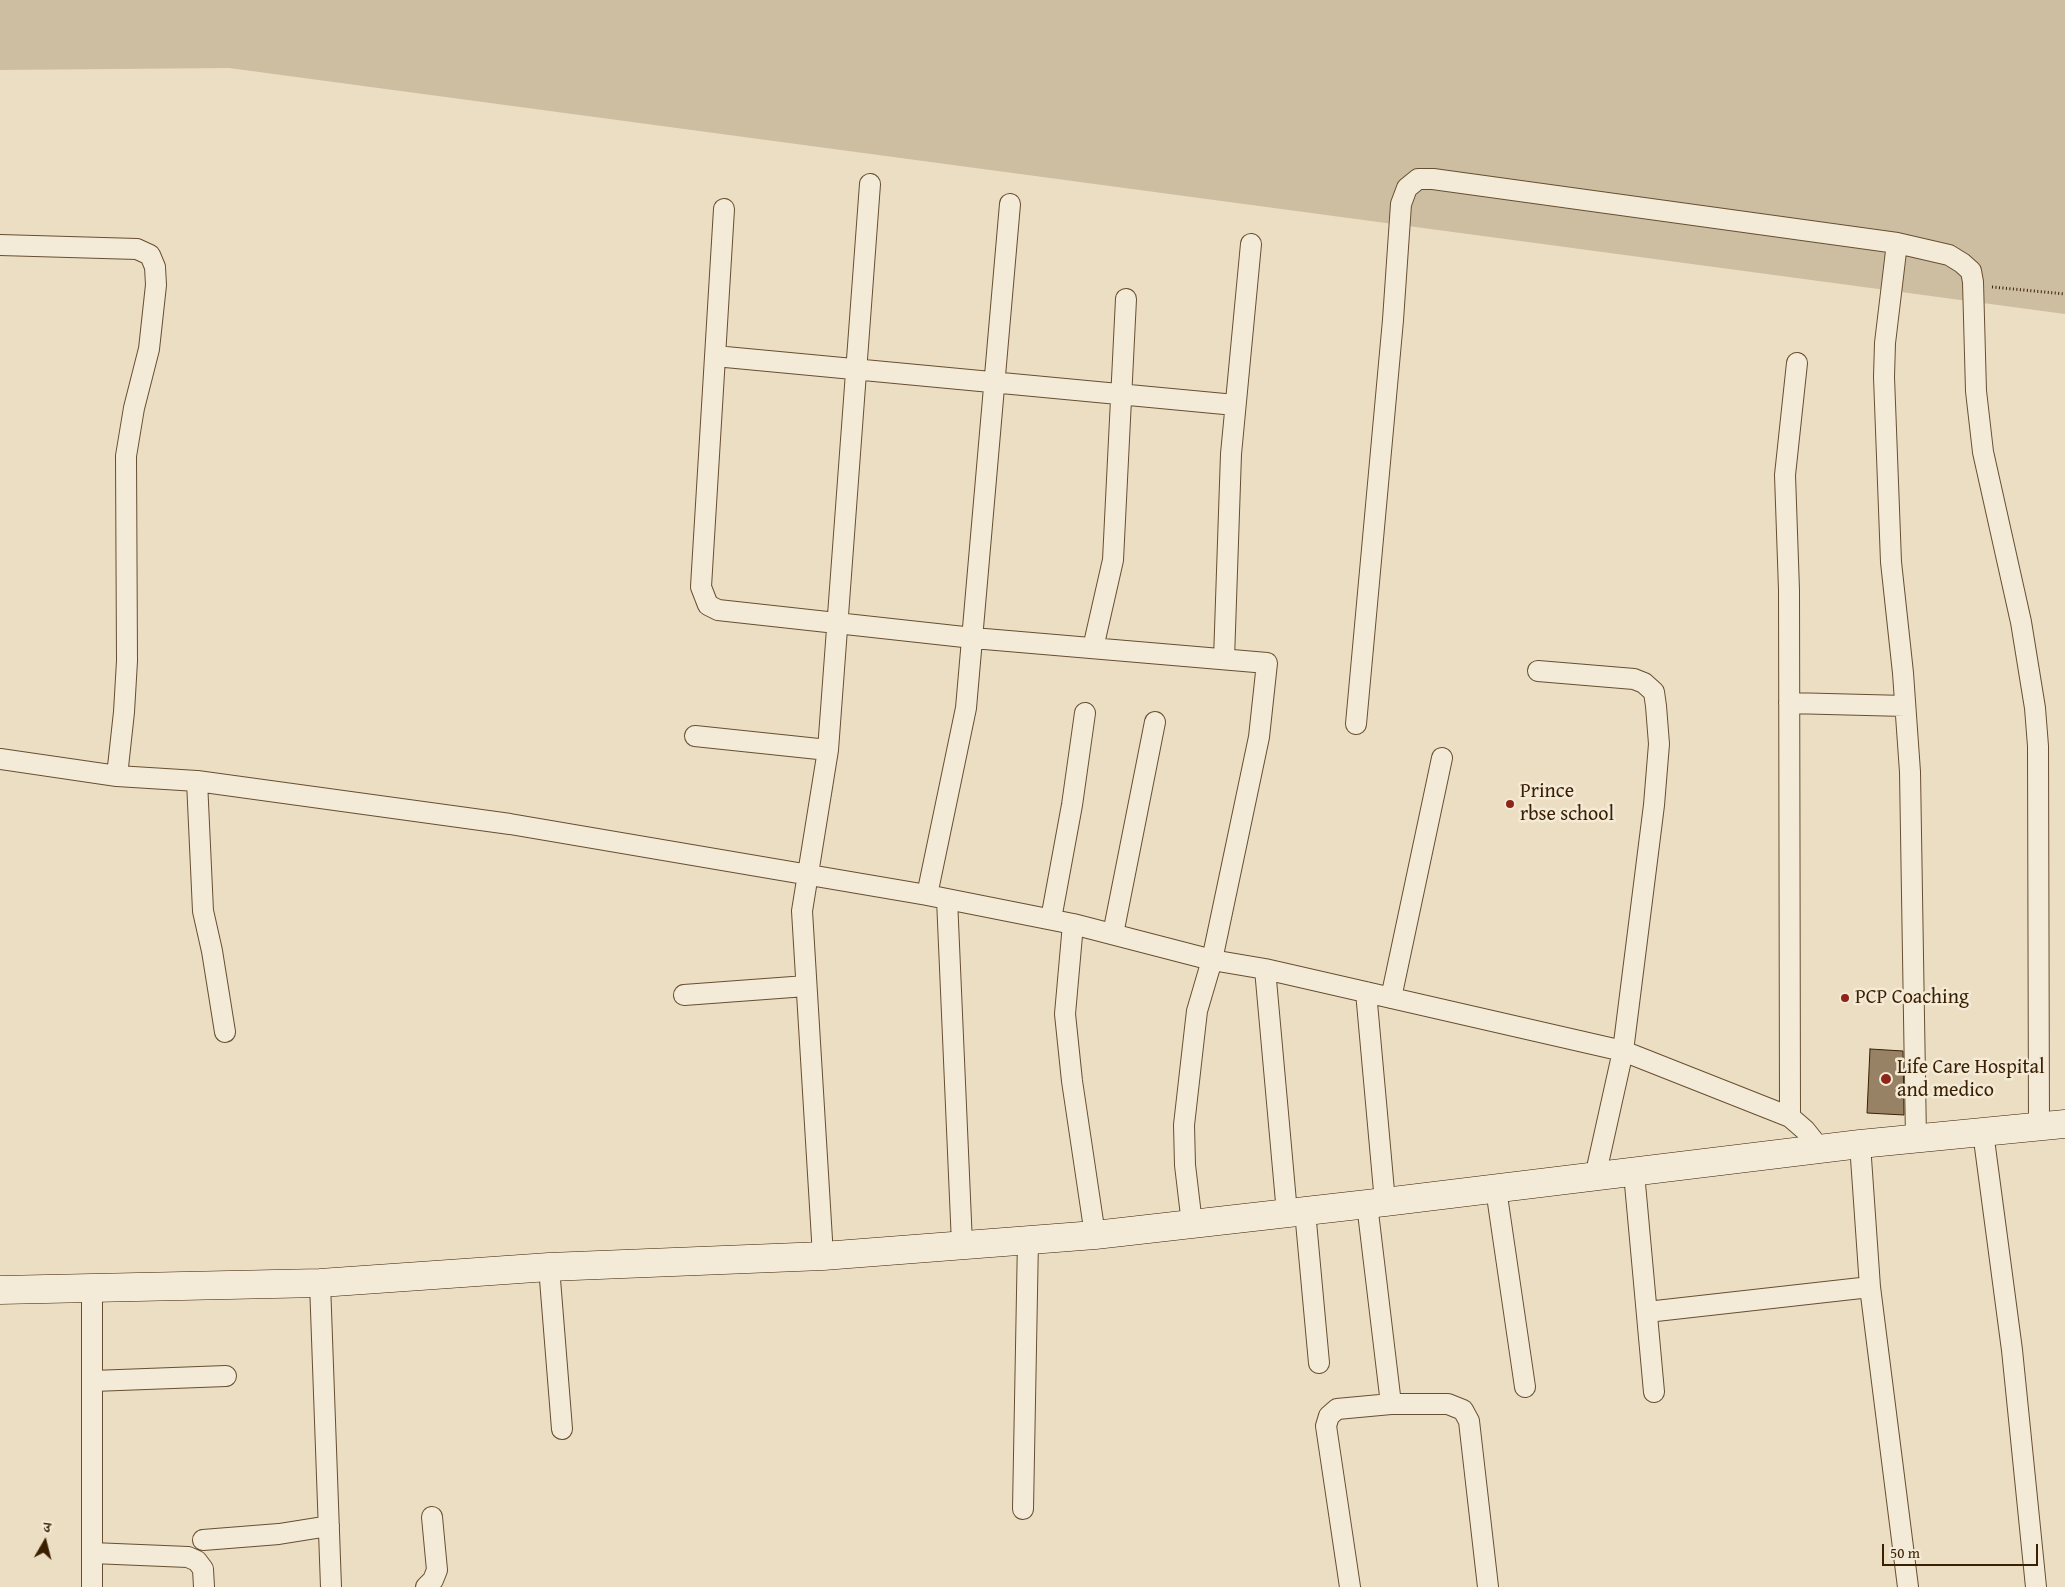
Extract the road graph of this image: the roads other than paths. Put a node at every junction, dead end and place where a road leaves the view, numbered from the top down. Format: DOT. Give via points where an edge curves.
graph roads {
  1 [pos="870,184"];
  2 [pos="1010,204"];
  3 [pos="724,210"];
  4 [pos="1896,243"];
  5 [pos="1251,244"];
  6 [pos="0,245"];
  7 [pos="1126,300"];
  8 [pos="715,356"];
  9 [pos="1797,363"];
  10 [pos="857,368"];
  11 [pos="995,381"];
  12 [pos="1122,394"];
  13 [pos="1235,405"];
  14 [pos="839,624"];
  15 [pos="973,638"];
  16 [pos="1094,648"];
  17 [pos="1224,660"];
  18 [pos="1538,670"];
  19 [pos="1789,703"];
  20 [pos="1905,706"];
  21 [pos="1085,713"];
  22 [pos="1155,722"];
  23 [pos="1356,724"];
  24 [pos="695,736"];
  25 [pos="828,750"];
  26 [pos="1442,758"];
  27 [pos="0,759"];
  28 [pos="116,776"];
  29 [pos="197,781"];
  30 [pos="807,876"];
  31 [pos="927,895"];
  32 [pos="947,899"];
  33 [pos="1051,919"];
  34 [pos="1073,924"];
  35 [pos="1113,934"];
  36 [pos="1212,960"];
  37 [pos="1265,969"];
  38 [pos="806,986"];
  39 [pos="1366,992"];
  40 [pos="684,995"];
  41 [pos="1391,998"];
  42 [pos="226,1032"];
  43 [pos="1623,1051"];
  44 [pos="1790,1117"];
  45 [pos="2052,1126"];
  46 [pos="1983,1132"];
  47 [pos="1916,1139"];
  48 [pos="1860,1144"];
  49 [pos="1821,1150"];
  50 [pos="1634,1172"];
  51 [pos="1595,1177"];
  52 [pos="1496,1189"];
  53 [pos="1376,1203"];
  54 [pos="1296,1212"];
  55 [pos="1192,1224"];
  56 [pos="1095,1235"];
  57 [pos="1028,1239"];
  58 [pos="962,1244"];
  59 [pos="822,1256"];
  60 [pos="549,1267"];
  61 [pos="320,1283"];
  62 [pos="1870,1288"];
  63 [pos="92,1289"];
  64 [pos="0,1290"];
  65 [pos="1647,1312"];
  66 [pos="1319,1363"];
  67 [pos="226,1376"];
  68 [pos="93,1381"];
  69 [pos="1525,1387"];
  70 [pos="1654,1392"];
  71 [pos="1391,1404"];
  72 [pos="562,1429"];
  73 [pos="1023,1508"];
  74 [pos="432,1517"];
  75 [pos="329,1526"];
  76 [pos="204,1540"];
  77 [pos="92,1553"];
  78 [pos="92,1587"];
  79 [pos="204,1587"];
  80 [pos="331,1587"];
  81 [pos="426,1587"];
  82 [pos="1350,1587"];
  83 [pos="1488,1587"];
  84 [pos="1908,1587"];
  85 [pos="2036,1587"];
  1 -- 10 [label="street"];
  2 -- 11 [label="street"];
  3 -- 8 [label="street"];
  4 -- 20 [label="street" via="1884,377 1891,562"];
  4 -- 23 [label="street" via="1433,178 1418,180 1407,188 1401,204"];
  4 -- 45 [label="street" via="1949,255 1970,271 1973,282 1976,391 1983,452 2021,622 2035,708"];
  5 -- 13 [label="street"];
  6 -- 28 [label="street" via="137,249 150,255 155,267 156,285 148,350 126,456 127,661"];
  7 -- 12 [label="street"];
  8 -- 10 [label="street"];
  8 -- 14 [label="street" via="702,570 704,598 708,605 718,610"];
  9 -- 19 [label="street" via="1785,475"];
  10 -- 11 [label="street"];
  10 -- 14 [label="street"];
  11 -- 12 [label="street"];
  11 -- 15 [label="street"];
  12 -- 13 [label="street"];
  12 -- 16 [label="street" via="1113,560"];
  13 -- 17 [label="street" via="1228,507"];
  14 -- 15 [label="street"];
  14 -- 25 [label="street"];
  15 -- 16 [label="street"];
  15 -- 31 [label="street" via="962,736"];
  16 -- 17 [label="street"];
  17 -- 36 [label="street" via="1267,663 1260,737"];
  18 -- 43 [label="street" via="1634,679 1654,692 1659,744 1654,805"];
  19 -- 20 [label="street"];
  19 -- 44 [label="street"];
  20 -- 47 [label="street" via="1910,772"];
  21 -- 33 [label="street"];
  22 -- 35 [label="street"];
  24 -- 25 [label="street"];
  25 -- 30 [label="street"];
  26 -- 41 [label="street"];
  27 -- 28 [label="street"];
  28 -- 29 [label="street"];
  29 -- 30 [label="street" via="510,824"];
  29 -- 42 [label="street" via="203,911"];
  30 -- 31 [label="street"];
  30 -- 38 [label="street" via="802,911"];
  31 -- 32 [label="street"];
  32 -- 33 [label="street"];
  32 -- 58 [label="street"];
  33 -- 34 [label="street"];
  34 -- 35 [label="street"];
  34 -- 56 [label="street" via="1065,1014"];
  35 -- 36 [label="street"];
  36 -- 37 [label="street"];
  36 -- 55 [label="street" via="1197,1012 1184,1124"];
  37 -- 39 [label="street"];
  37 -- 54 [label="street"];
  38 -- 40 [label="street"];
  38 -- 59 [label="street"];
  39 -- 41 [label="street"];
  39 -- 53 [label="street"];
  41 -- 43 [label="street"];
  43 -- 44 [label="street"];
  43 -- 51 [label="street"];
  44 -- 49 [label="street"];
  45 -- 46 [label="street"];
  46 -- 47 [label="street"];
  46 -- 85 [label="street" via="2012,1350"];
  47 -- 48 [label="street"];
  48 -- 49 [label="street"];
  48 -- 62 [label="street"];
  49 -- 50 [label="street"];
  50 -- 51 [label="street"];
  50 -- 65 [label="street"];
  51 -- 52 [label="street"];
  52 -- 53 [label="street"];
  52 -- 69 [label="street"];
  53 -- 54 [label="street"];
  53 -- 71 [label="street"];
  54 -- 55 [label="street"];
  54 -- 66 [label="street"];
  55 -- 56 [label="street"];
  56 -- 57 [label="street"];
  57 -- 58 [label="street"];
  57 -- 73 [label="street"];
  58 -- 59 [label="street"];
  59 -- 60 [label="street"];
  60 -- 61 [label="street"];
  60 -- 72 [label="street"];
  61 -- 63 [label="street"];
  61 -- 75 [label="street"];
  62 -- 65 [label="street"];
  62 -- 84 [label="street"];
  63 -- 64 [label="street"];
  63 -- 68 [label="street"];
  65 -- 70 [label="street"];
  67 -- 68 [label="street"];
  68 -- 77 [label="street"];
  71 -- 82 [label="street" via="1337,1410 1329,1416 1326,1426"];
  71 -- 83 [label="street" via="1448,1404 1463,1410 1469,1421"];
  74 -- 81 [label="street" via="437,1570"];
  75 -- 76 [label="street"];
  75 -- 80 [label="street"];
  77 -- 78 [label="street"];
  77 -- 79 [label="street" via="188,1557 203,1569"];
}
